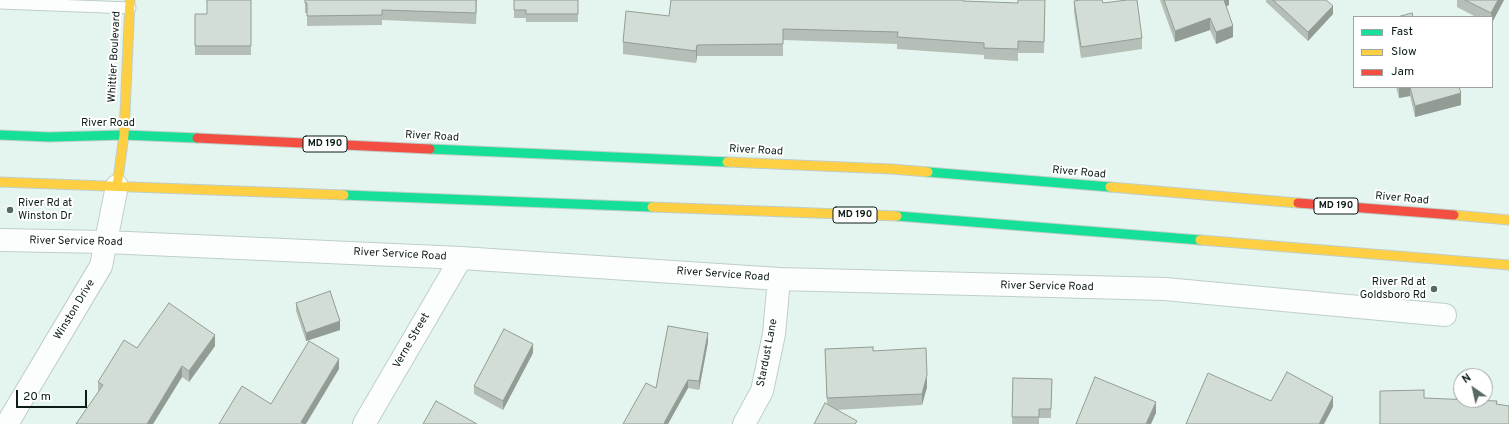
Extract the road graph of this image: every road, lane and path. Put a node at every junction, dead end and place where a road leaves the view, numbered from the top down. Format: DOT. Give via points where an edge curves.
graph roads {
  1 [pos="0,3"];
  2 [pos="130,4"];
  3 [pos="0,135"];
  4 [pos="124,135"];
  5 [pos="0,182"];
  6 [pos="117,186"];
  7 [pos="1492,209"];
  8 [pos="1385,210"];
  9 [pos="1509,220"];
  10 [pos="0,240"];
  11 [pos="106,242"];
  12 [pos="461,258"];
  13 [pos="1484,263"];
  14 [pos="1509,265"];
  15 [pos="1509,272"];
  16 [pos="778,278"];
  17 [pos="1445,315"];
  18 [pos="7,424"];
  19 [pos="364,424"];
  20 [pos="744,424"];
  1 -- 2 [label="lane"];
  2 -- 4 [label="main road, Whittier Boulevard"];
  3 -- 4 [label="main road, River Road / MD 190"];
  4 -- 6 [label="main road, Whittier Boulevard"];
  4 -- 8 [label="main road, River Road / MD 190" via="891,169"];
  5 -- 6 [label="main road, MD 190"];
  6 -- 11 [label="street, Winston Drive"];
  6 -- 13 [label="main road, MD 190" via="891,216"];
  7 -- 8 [label="main road"];
  8 -- 9 [label="main road, River Road / MD 190"];
  10 -- 11 [label="street, River Service Road"];
  11 -- 12 [label="street, River Service Road"];
  11 -- 18 [label="street, Winston Drive" via="101,266"];
  12 -- 16 [label="street, River Service Road"];
  12 -- 19 [label="street, Verne Street"];
  13 -- 14 [label="main road, MD 190"];
  13 -- 15 [label="main road"];
  16 -- 17 [label="street, River Service Road" via="1165,289"];
  16 -- 20 [label="street, Stardust Lane" via="774,334 762,391"];
}
